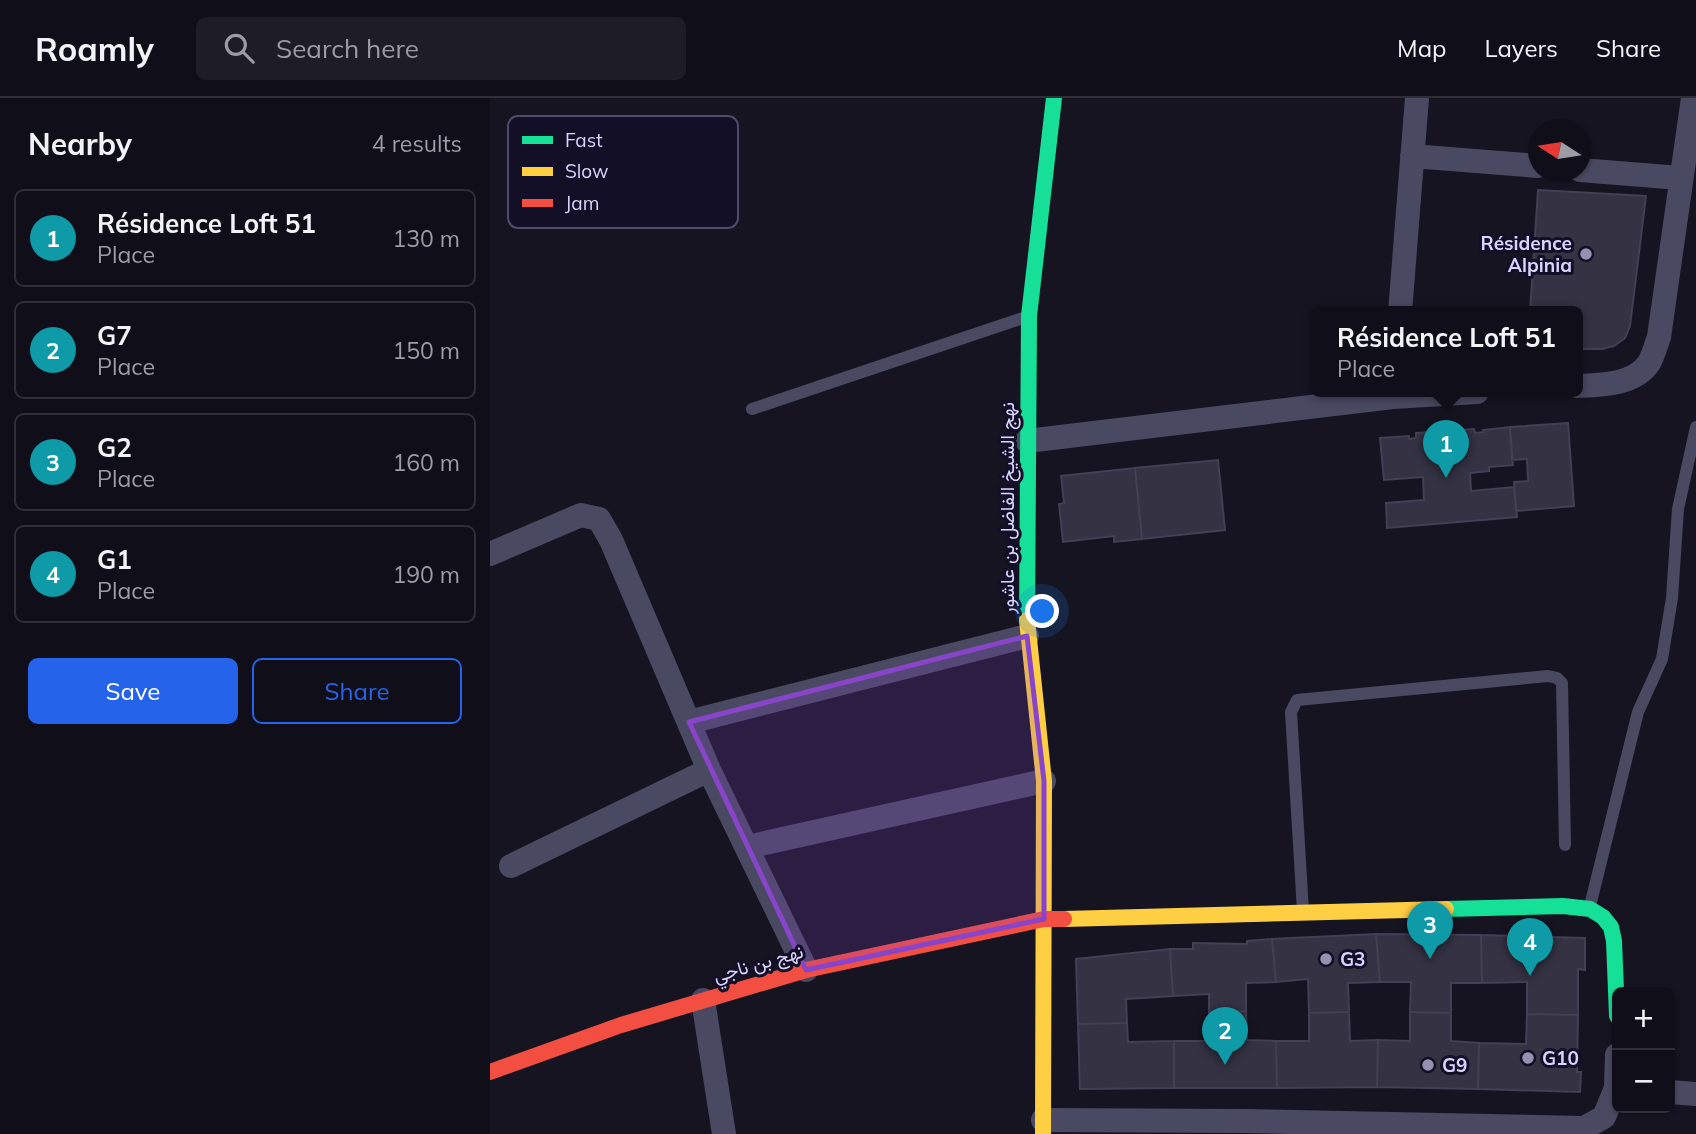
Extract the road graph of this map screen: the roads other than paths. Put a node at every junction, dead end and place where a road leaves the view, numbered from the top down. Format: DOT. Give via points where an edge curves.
graph roads {
  1 [pos="1054,98"];
  2 [pos="1417,98"];
  3 [pos="1693,98"];
  4 [pos="1412,156"];
  5 [pos="1528,165"];
  6 [pos="1591,171"];
  7 [pos="1680,178"];
  8 [pos="1400,306"];
  9 [pos="1029,316"];
  10 [pos="1583,385"];
  11 [pos="1377,397"];
  12 [pos="752,409"];
  13 [pos="1696,427"];
  14 [pos="1027,440"];
  15 [pos="490,554"];
  16 [pos="1027,636"];
  17 [pos="689,722"];
  18 [pos="709,770"];
  19 [pos="1044,781"];
  20 [pos="1565,845"];
  21 [pos="747,847"];
  22 [pos="511,866"];
  23 [pos="1590,909"];
  24 [pos="1303,911"];
  25 [pos="1044,919"];
  26 [pos="806,970"];
  27 [pos="1616,987"];
  28 [pos="703,1000"];
  29 [pos="490,1073"];
  30 [pos="1675,1092"];
  31 [pos="1696,1094"];
  32 [pos="1612,1098"];
  33 [pos="1043,1127"];
  34 [pos="1244,1127"];
  35 [pos="724,1134"];
  1 -- 9 [label="street, نهج الشيخ الفاضل بن عاشور"];
  2 -- 4 [label="street"];
  3 -- 7 [label="street"];
  4 -- 5 [label="street"];
  4 -- 8 [label="street"];
  6 -- 7 [label="street"];
  7 -- 10 [label="street" via="1659,337 1649,362 1639,374 1623,381"];
  9 -- 12 [label="lane"];
  9 -- 14 [label="street, نهج الشيخ الفاضل بن عاشور"];
  11 -- 14 [label="street"];
  13 -- 23 [label="lane" via="1678,509 1662,659 1638,712"];
  14 -- 16 [label="street, نهج الشيخ الفاضل بن عاشور"];
  15 -- 17 [label="street" via="581,515 598,519"];
  16 -- 17 [label="street"];
  16 -- 19 [label="street, نهج الشيخ الفاضل بن عاشور"];
  17 -- 18 [label="street"];
  18 -- 21 [label="street"];
  18 -- 22 [label="street"];
  19 -- 21 [label="street"];
  19 -- 25 [label="street, نهج الشيخ الفاضل بن عاشور"];
  20 -- 24 [label="lane" via="1562,683 1557,678 1297,700 1291,712"];
  21 -- 26 [label="street"];
  23 -- 24 [label="street, نهج بن ناجي"];
  23 -- 27 [label="street" via="1611,927"];
  24 -- 25 [label="street, نهج بن ناجي"];
  25 -- 26 [label="street, نهج بن ناجي"];
  25 -- 33 [label="street, نهج الشيخ الفاضل بن عاشور"];
  26 -- 28 [label="street, نهج بن ناجي"];
  28 -- 29 [label="street, نهج بن ناجي"];
  28 -- 35 [label="street"];
  30 -- 31 [label="street"];
  32 -- 34 [label="street" via="1604,1117 1584,1128"];
  33 -- 34 [label="street"];
}
